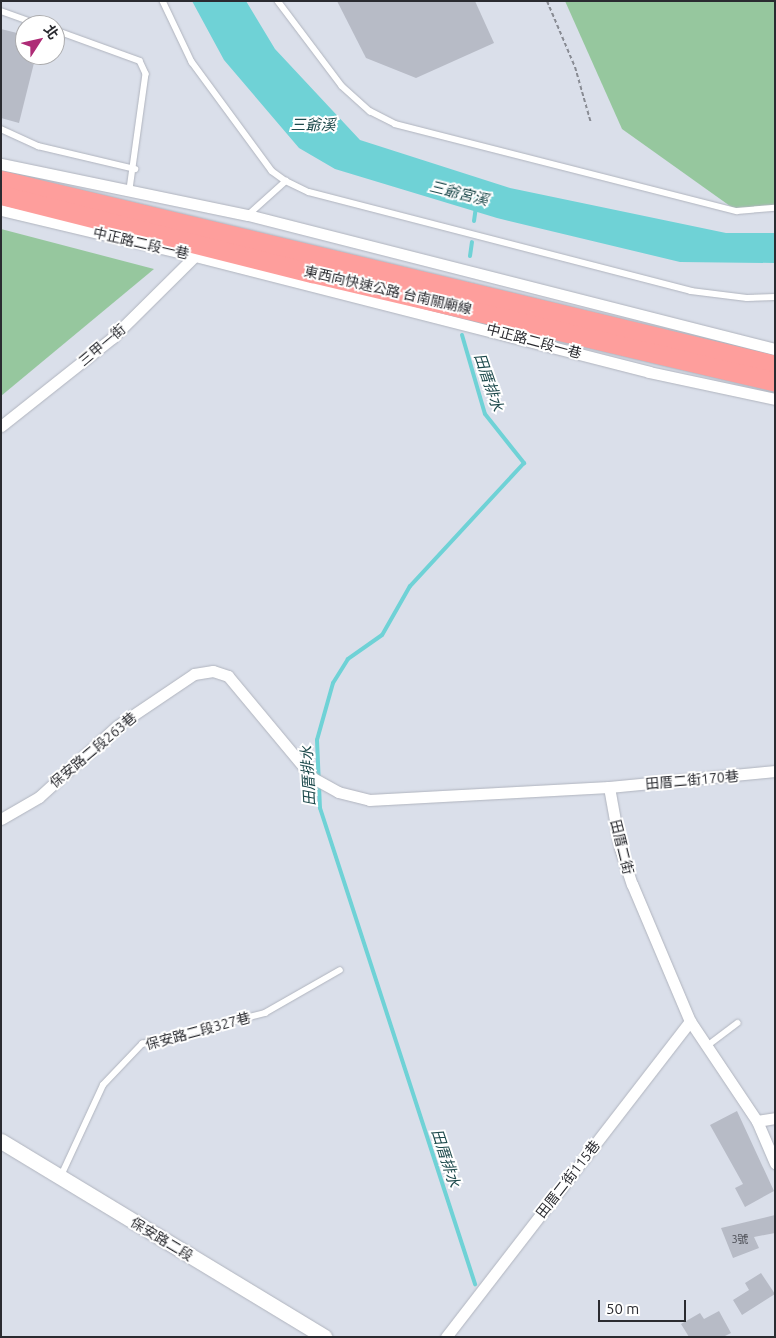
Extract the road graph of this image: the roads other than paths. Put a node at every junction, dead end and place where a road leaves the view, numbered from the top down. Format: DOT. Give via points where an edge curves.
graph roads {
  1 [pos="163,1"];
  2 [pos="278,1"];
  3 [pos="1,11"];
  4 [pos="15,16"];
  5 [pos="65,34"];
  6 [pos="1,129"];
  7 [pos="1,164"];
  8 [pos="135,169"];
  9 [pos="1,180"];
  10 [pos="286,181"];
  11 [pos="130,190"];
  12 [pos="1,195"];
  13 [pos="775,208"];
  14 [pos="1,210"];
  15 [pos="248,215"];
  16 [pos="195,256"];
  17 [pos="775,297"];
  18 [pos="775,348"];
  19 [pos="775,365"];
  20 [pos="775,382"];
  21 [pos="775,399"];
  22 [pos="1,426"];
  23 [pos="775,771"];
  24 [pos="609,787"];
  25 [pos="1,819"];
  26 [pos="340,970"];
  27 [pos="690,1021"];
  28 [pos="737,1024"];
  29 [pos="706,1047"];
  30 [pos="775,1118"];
  31 [pos="758,1121"];
  32 [pos="1,1141"];
  33 [pos="775,1163"];
  34 [pos="60,1178"];
  35 [pos="324,1337"];
  36 [pos="446,1337"];
  1 -- 10 [label="lane" via="192,62 272,171"];
  2 -- 13 [label="lane" via="342,86 370,111 395,124 737,211"];
  3 -- 4 [label="lane"];
  5 -- 8 [label="lane" via="140,61 146,74"];
  6 -- 8 [label="lane" via="38,146"];
  7 -- 11 [label="street"];
  8 -- 11 [label="lane"];
  9 -- 19 [label="highway, 東西向快速公路 台南關廟線"];
  10 -- 15 [label="lane"];
  10 -- 17 [label="lane" via="309,192 691,291 747,298"];
  11 -- 15 [label="street"];
  12 -- 20 [label="highway, 東西向快速公路 台南關廟線" via="312,273"];
  14 -- 16 [label="street, 中正路二段一巷"];
  15 -- 18 [label="street"];
  16 -- 21 [label="street, 中正路二段一巷" via="648,372"];
  16 -- 22 [label="street, 三甲一街" via="112,338"];
  23 -- 24 [label="street, 田厝二街170巷"];
  24 -- 25 [label="street, 保安路二段263巷" via="369,800 338,792 317,781 228,676 213,671 194,674 117,726 39,797"];
  24 -- 27 [label="street, 田厝二街" via="620,848 632,884"];
  26 -- 34 [label="lane, 保安路二段327巷" via="265,1013 142,1044 102,1085"];
  27 -- 29 [label="street, 田厝二街"];
  27 -- 36 [label="street, 田厝二街115巷"];
  28 -- 29 [label="lane"];
  29 -- 31 [label="street, 田厝二街"];
  30 -- 31 [label="street"];
  31 -- 33 [label="street, 田厝二街"];
  32 -- 34 [label="street, 保安路二段"];
  34 -- 35 [label="street, 保安路二段"];
}
